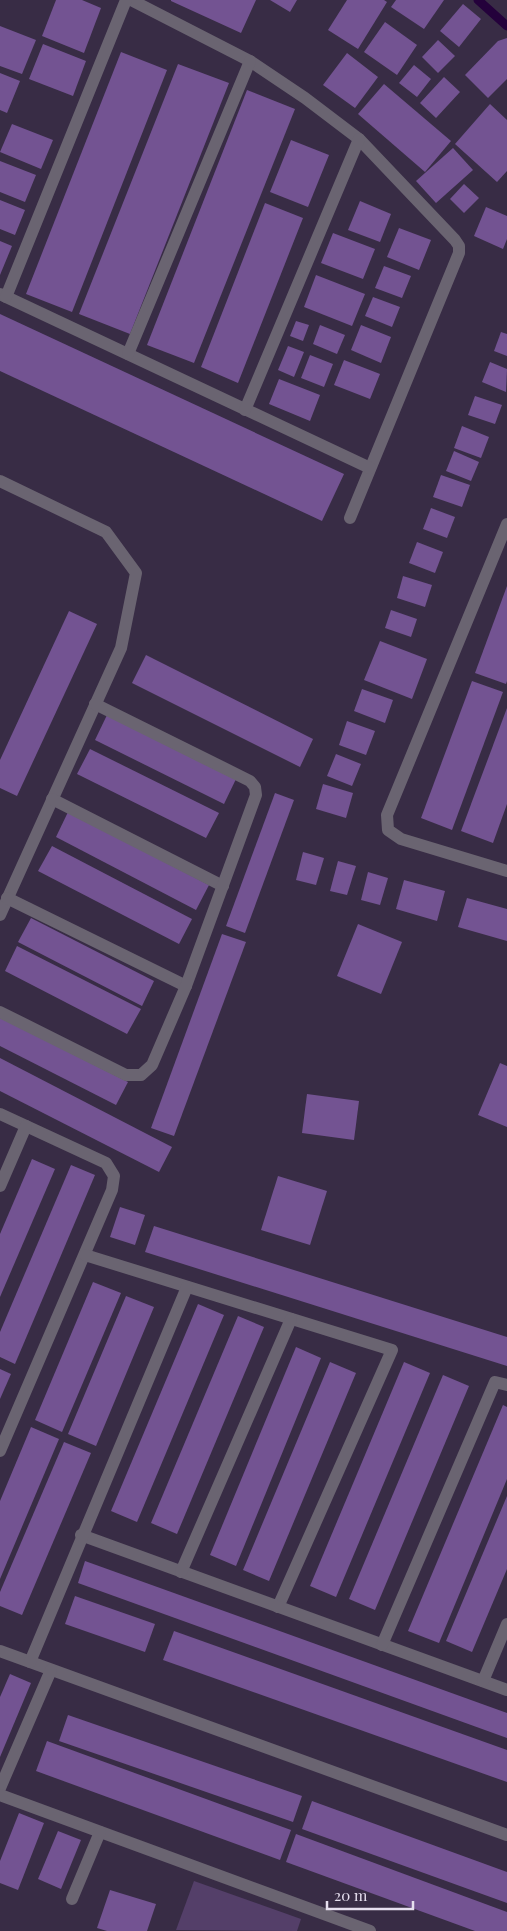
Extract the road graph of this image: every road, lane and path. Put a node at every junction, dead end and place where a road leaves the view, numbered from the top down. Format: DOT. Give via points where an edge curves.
graph roads {
  1 [pos="126,0"];
  2 [pos="131,0"];
  3 [pos="250,62"];
  4 [pos="359,139"];
  5 [pos="3,295"];
  6 [pos="128,354"];
  7 [pos="245,410"];
  8 [pos="370,468"];
  9 [pos="0,480"];
  10 [pos="350,518"];
  11 [pos="507,524"];
  12 [pos="95,704"];
  13 [pos="52,800"];
  14 [pos="507,871"];
  15 [pos="223,886"];
  16 [pos="8,898"];
  17 [pos="0,915"];
  18 [pos="186,986"];
  19 [pos="0,1012"];
  20 [pos="0,1114"];
  21 [pos="26,1126"];
  22 [pos="0,1186"];
  23 [pos="85,1255"];
  24 [pos="186,1287"];
  25 [pos="291,1319"];
  26 [pos="507,1385"];
  27 [pos="0,1451"];
  28 [pos="81,1535"];
  29 [pos="181,1572"];
  30 [pos="278,1607"];
  31 [pos="507,1624"];
  32 [pos="382,1645"];
  33 [pos="0,1651"];
  34 [pos="30,1662"];
  35 [pos="51,1670"];
  36 [pos="483,1681"];
  37 [pos="507,1690"];
  38 [pos="0,1788"];
  39 [pos="0,1795"];
  40 [pos="100,1832"];
  41 [pos="507,1835"];
  42 [pos="72,1899"];
  43 [pos="370,1931"];
  1 -- 5 [label="street"];
  2 -- 3 [label="street"];
  3 -- 4 [label="street" via="306,98"];
  3 -- 6 [label="street"];
  4 -- 7 [label="street"];
  4 -- 8 [label="street" via="455,240 459,253"];
  5 -- 6 [label="street"];
  6 -- 7 [label="street"];
  7 -- 8 [label="street"];
  8 -- 10 [label="street"];
  9 -- 12 [label="street" via="106,532 136,573 121,648"];
  11 -- 14 [label="street" via="387,815 388,830 401,839"];
  12 -- 13 [label="street"];
  12 -- 15 [label="street" via="255,787 256,796"];
  13 -- 15 [label="street"];
  13 -- 16 [label="street"];
  15 -- 18 [label="street"];
  16 -- 17 [label="street"];
  16 -- 18 [label="street"];
  18 -- 19 [label="street" via="152,1065 141,1075 126,1075"];
  20 -- 21 [label="street"];
  21 -- 22 [label="street"];
  21 -- 23 [label="street" via="106,1163 114,1176 112,1190"];
  23 -- 24 [label="street"];
  23 -- 27 [label="street"];
  24 -- 25 [label="street"];
  24 -- 28 [label="street"];
  25 -- 29 [label="street"];
  25 -- 30 [label="street" via="392,1350"];
  26 -- 32 [label="street" via="495,1382"];
  28 -- 29 [label="street"];
  28 -- 34 [label="street"];
  29 -- 30 [label="street"];
  30 -- 32 [label="street"];
  31 -- 36 [label="street"];
  32 -- 36 [label="street"];
  33 -- 34 [label="street"];
  34 -- 35 [label="street"];
  35 -- 38 [label="street"];
  35 -- 41 [label="street"];
  36 -- 37 [label="street"];
  39 -- 40 [label="street"];
  40 -- 42 [label="street"];
  40 -- 43 [label="street"];
}
